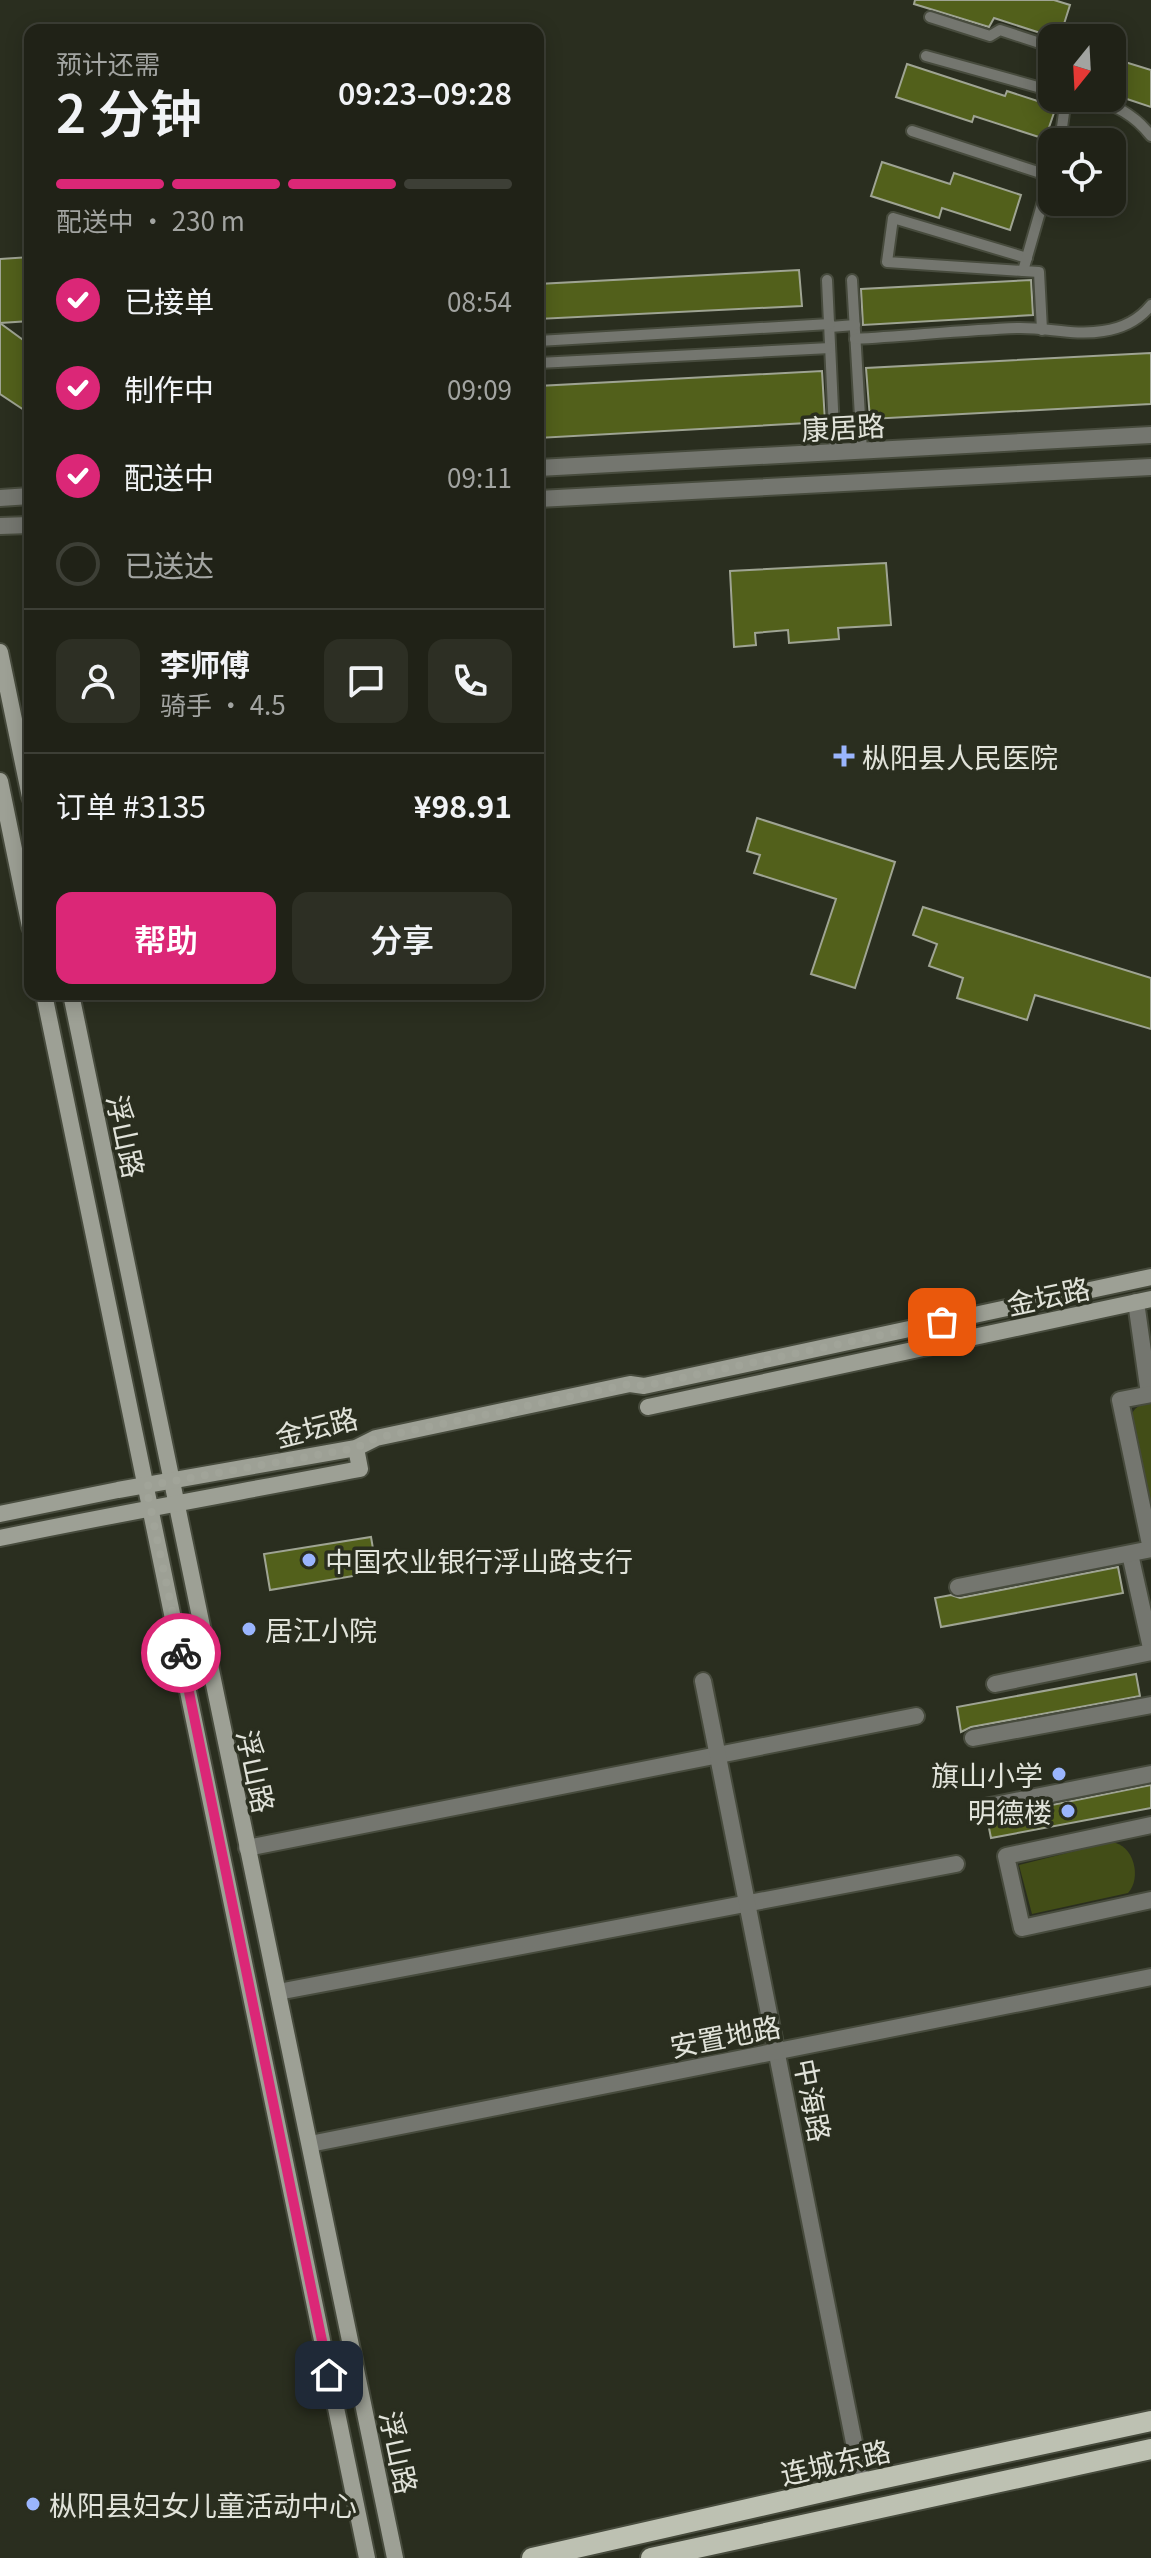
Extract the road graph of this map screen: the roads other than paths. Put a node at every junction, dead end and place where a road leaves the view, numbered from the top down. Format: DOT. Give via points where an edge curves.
graph roads {
  1 [pos="930,17"];
  2 [pos="1038,42"];
  3 [pos="926,56"];
  4 [pos="1038,87"];
  5 [pos="1126,112"];
  6 [pos="1146,123"];
  7 [pos="912,131"];
  8 [pos="1151,136"];
  9 [pos="1038,169"];
  10 [pos="1039,216"];
  11 [pos="1027,258"];
  12 [pos="1023,271"];
  13 [pos="827,280"];
  14 [pos="852,280"];
  15 [pos="1151,305"];
  16 [pos="855,325"];
  17 [pos="830,326"];
  18 [pos="723,330"];
  19 [pos="1042,330"];
  20 [pos="640,335"];
  21 [pos="855,339"];
  22 [pos="544,341"];
  23 [pos="830,348"];
  24 [pos="725,353"];
  25 [pos="641,358"];
  26 [pos="544,363"];
  27 [pos="1151,435"];
  28 [pos="862,451"];
  29 [pos="835,452"];
  30 [pos="1151,467"];
  31 [pos="544,468"];
  32 [pos="24,496"];
  33 [pos="0,498"];
  34 [pos="544,499"];
  35 [pos="24,525"];
  36 [pos="0,526"];
  37 [pos="0,652"];
  38 [pos="24,768"];
  39 [pos="0,781"];
  40 [pos="24,898"];
  41 [pos="45,1000"];
  42 [pos="72,1000"];
  43 [pos="1151,1277"];
  44 [pos="1144,1301"];
  45 [pos="644,1386"];
  46 [pos="1150,1394"];
  47 [pos="648,1407"];
  48 [pos="356,1448"];
  49 [pos="171,1482"];
  50 [pos="146,1486"];
  51 [pos="176,1504"];
  52 [pos="150,1508"];
  53 [pos="0,1514"];
  54 [pos="0,1538"];
  55 [pos="1130,1554"];
  56 [pos="958,1587"];
  57 [pos="1151,1650"];
  58 [pos="703,1681"];
  59 [pos="995,1684"];
  60 [pos="1151,1705"];
  61 [pos="916,1716"];
  62 [pos="973,1738"];
  63 [pos="717,1755"];
  64 [pos="1151,1774"];
  65 [pos="985,1807"];
  66 [pos="1151,1825"];
  67 [pos="247,1848"];
  68 [pos="956,1864"];
  69 [pos="1151,1900"];
  70 [pos="747,1904"];
  71 [pos="1151,1977"];
  72 [pos="278,1992"];
  73 [pos="777,2051"];
  74 [pos="310,2144"];
  75 [pos="1151,2421"];
  76 [pos="1151,2449"];
  77 [pos="862,2483"];
  78 [pos="367,2558"];
  79 [pos="395,2558"];
  80 [pos="532,2558"];
  81 [pos="651,2558"];
  1 -- 2 [label="lane" via="990,36 1000,30"];
  3 -- 4 [label="lane"];
  5 -- 6 [label="lane"];
  6 -- 8 [label="lane"];
  7 -- 9 [label="lane"];
  10 -- 11 [label="lane"];
  11 -- 12 [label="lane"];
  11 -- 12 [label="lane" via="893,218 887,262"];
  12 -- 19 [label="lane" via="1039,272"];
  13 -- 17 [label="lane"];
  14 -- 16 [label="lane"];
  15 -- 19 [label="lane" via="1122,327 1101,332"];
  16 -- 17 [label="lane"];
  16 -- 21 [label="lane"];
  17 -- 18 [label="lane"];
  17 -- 23 [label="lane"];
  18 -- 20 [label="lane"];
  18 -- 24 [label="lane"];
  19 -- 21 [label="lane"];
  20 -- 22 [label="lane"];
  20 -- 25 [label="lane"];
  21 -- 28 [label="lane"];
  23 -- 24 [label="lane"];
  23 -- 29 [label="lane"];
  24 -- 25 [label="lane"];
  25 -- 26 [label="lane"];
  27 -- 28 [label="street, 康居路"];
  28 -- 29 [label="street, 康居路"];
  29 -- 31 [label="street, 康居路"];
  30 -- 34 [label="street, 康居路"];
  32 -- 33 [label="street"];
  35 -- 36 [label="street"];
  37 -- 38 [label="main road"];
  39 -- 40 [label="main road"];
  41 -- 50 [label="main road, 浮山路"];
  42 -- 49 [label="main road, 浮山路"];
  43 -- 45 [label="main road, 金坛路"];
  44 -- 46 [label="street"];
  44 -- 47 [label="main road, 金坛路"];
  45 -- 47 [label="street, 金坛路"];
  45 -- 48 [label="main road, 金坛路" via="630,1384 376,1438"];
  46 -- 55 [label="street" via="1120,1400 1151,1549"];
  48 -- 49 [label="main road, 金坛路"];
  48 -- 51 [label="main road, 金坛路" via="360,1469"];
  49 -- 50 [label="main road, 金坛路"];
  49 -- 51 [label="main road, 浮山路"];
  50 -- 52 [label="main road, 浮山路"];
  50 -- 53 [label="main road, 金坛路"];
  51 -- 52 [label="main road, 金坛路"];
  51 -- 67 [label="main road, 浮山路"];
  52 -- 54 [label="main road, 金坛路"];
  52 -- 78 [label="main road, 浮山路"];
  55 -- 56 [label="street"];
  55 -- 57 [label="street"];
  57 -- 59 [label="street"];
  58 -- 63 [label="street, 中海路"];
  60 -- 62 [label="street"];
  61 -- 63 [label="street"];
  63 -- 67 [label="street"];
  63 -- 70 [label="street, 中海路"];
  64 -- 65 [label="street"];
  66 -- 69 [label="street" via="1006,1856 1022,1928"];
  67 -- 72 [label="main road, 浮山路"];
  68 -- 70 [label="street"];
  70 -- 72 [label="street"];
  70 -- 73 [label="street, 中海路"];
  71 -- 73 [label="street, 安置地路"];
  72 -- 74 [label="main road, 浮山路"];
  73 -- 74 [label="street, 安置地路"];
  73 -- 77 [label="street, 中海路"];
  74 -- 79 [label="main road, 浮山路"];
  75 -- 77 [label="main road, 连城东路"];
  76 -- 81 [label="main road, 连城东路"];
  77 -- 80 [label="main road, 连城东路"];
}
